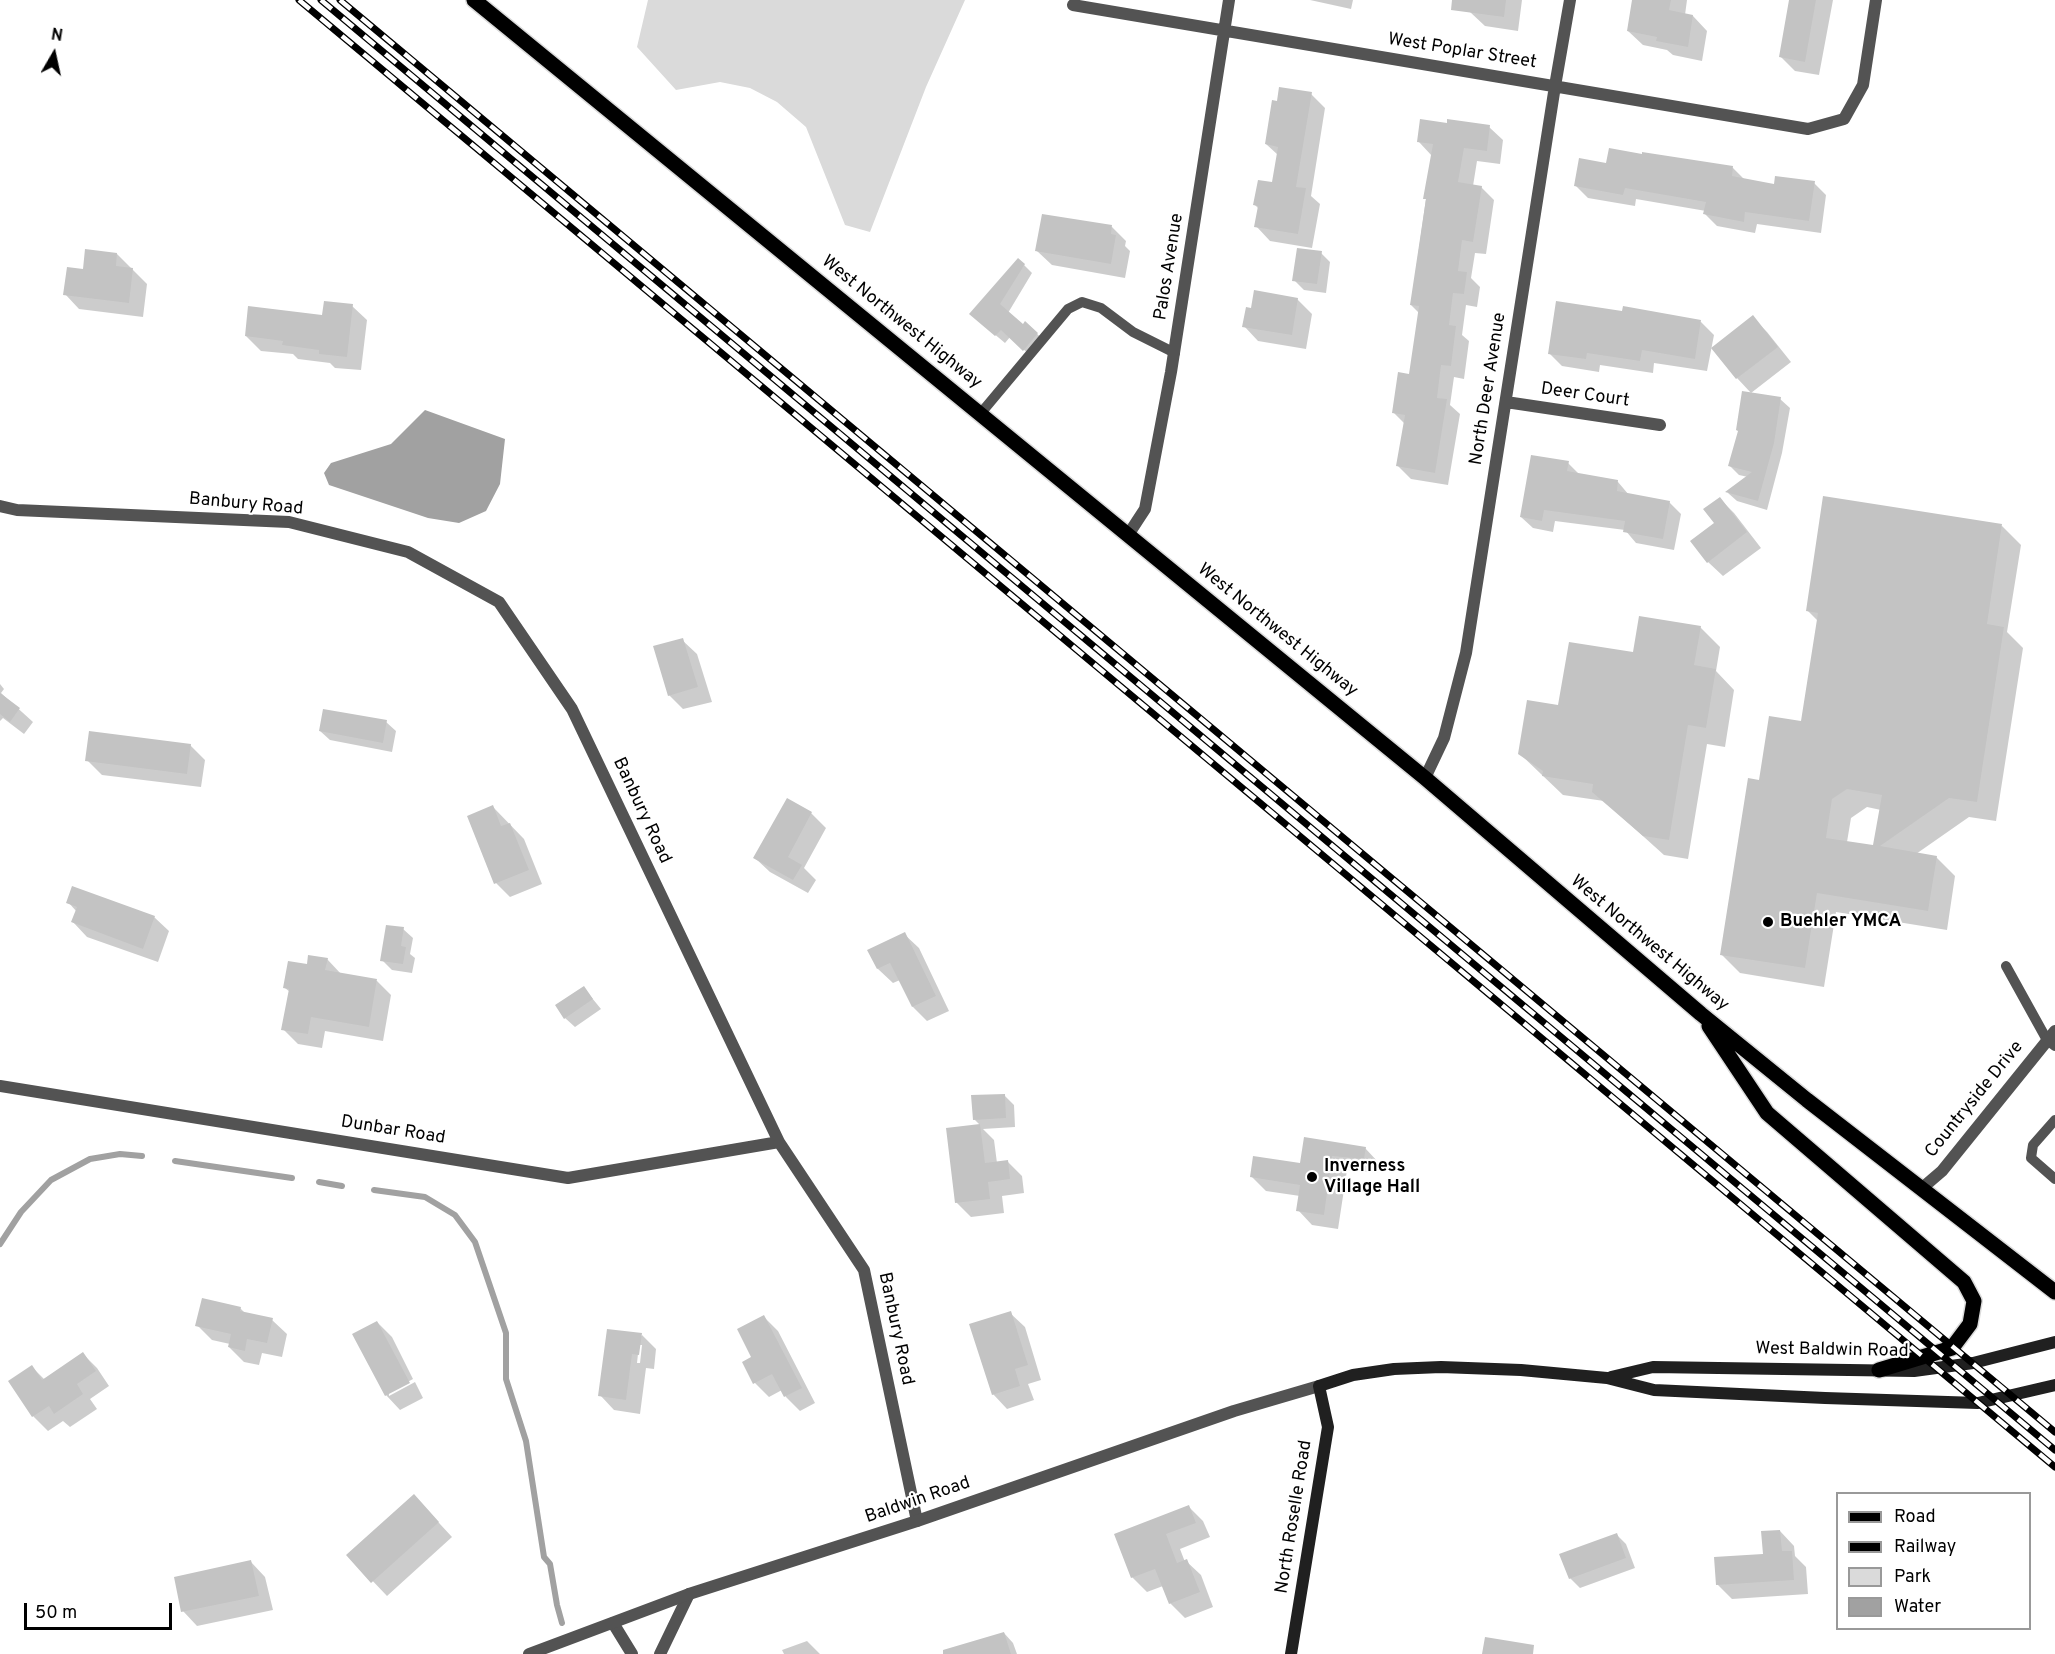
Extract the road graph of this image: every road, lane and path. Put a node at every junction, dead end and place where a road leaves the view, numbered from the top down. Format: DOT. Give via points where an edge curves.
graph roads {
  1 [pos="474,0"];
  2 [pos="1229,0"];
  3 [pos="1570,0"];
  4 [pos="1876,0"];
  5 [pos="1073,5"];
  6 [pos="1224,31"];
  7 [pos="1555,86"];
  8 [pos="1174,353"];
  9 [pos="1506,402"];
  10 [pos="981,413"];
  11 [pos="1660,425"];
  12 [pos="0,506"];
  13 [pos="1128,535"];
  14 [pos="1425,778"];
  15 [pos="2006,966"];
  16 [pos="1701,1014"];
  17 [pos="2052,1039"];
  18 [pos="0,1086"];
  19 [pos="2055,1120"];
  20 [pos="779,1142"];
  21 [pos="2055,1179"];
  22 [pos="1921,1189"];
  23 [pos="2055,1292"];
  24 [pos="2055,1342"];
  25 [pos="1879,1370"];
  26 [pos="1607,1378"];
  27 [pos="2055,1385"];
  28 [pos="1319,1386"];
  29 [pos="917,1521"];
  30 [pos="689,1594"];
  31 [pos="613,1623"];
  32 [pos="529,1654"];
  33 [pos="632,1654"];
  34 [pos="660,1654"];
  35 [pos="1291,1654"];
  1 -- 10 [label="main road, West Northwest Highway"];
  2 -- 6 [label="street, Palos Avenue"];
  3 -- 7 [label="street, North Deer Avenue"];
  4 -- 7 [label="street, West Poplar Street" via="1863,85 1844,119 1808,129"];
  5 -- 6 [label="street, West Poplar Street"];
  6 -- 7 [label="street, West Poplar Street"];
  6 -- 8 [label="street, Palos Avenue"];
  7 -- 9 [label="street, North Deer Avenue"];
  8 -- 10 [label="lane" via="1133,332 1101,308 1082,302 1068,309"];
  8 -- 13 [label="street, Palos Avenue" via="1144,509"];
  9 -- 11 [label="street, Deer Court"];
  9 -- 14 [label="street, North Deer Avenue" via="1466,653 1444,738"];
  10 -- 13 [label="main road, West Northwest Highway"];
  12 -- 20 [label="street, Banbury Road" via="17,510 289,522 408,552 499,602 572,709"];
  13 -- 14 [label="main road, West Northwest Highway"];
  14 -- 16 [label="main road, West Northwest Highway"];
  15 -- 17 [label="lane"];
  16 -- 22 [label="main road, West Northwest Highway"];
  16 -- 25 [label="main road" via="1767,1113 1964,1282 1974,1301 1970,1324 1952,1348"];
  17 -- 22 [label="street, Countryside Drive" via="1942,1171"];
  18 -- 20 [label="street, Dunbar Road" via="568,1178"];
  19 -- 21 [label="lane" via="2033,1145 2031,1158"];
  20 -- 29 [label="street, Banbury Road" via="864,1270"];
  22 -- 23 [label="main road, West Northwest Highway"];
  24 -- 25 [label="main road, West Baldwin Road" via="1956,1366"];
  25 -- 26 [label="main road, West Baldwin Road" via="1653,1367"];
  26 -- 27 [label="main road, West Baldwin Road" via="1654,1390 1978,1402"];
  26 -- 28 [label="main road, West Baldwin Road" via="1442,1367 1394,1369"];
  28 -- 29 [label="street, Baldwin Road" via="1234,1411"];
  28 -- 35 [label="main road, North Roselle Road" via="1328,1427"];
  29 -- 30 [label="street, Baldwin Road"];
  30 -- 31 [label="street, Baldwin Road"];
  30 -- 34 [label="street"];
  31 -- 32 [label="street, Baldwin Road"];
  31 -- 33 [label="street"];
}
